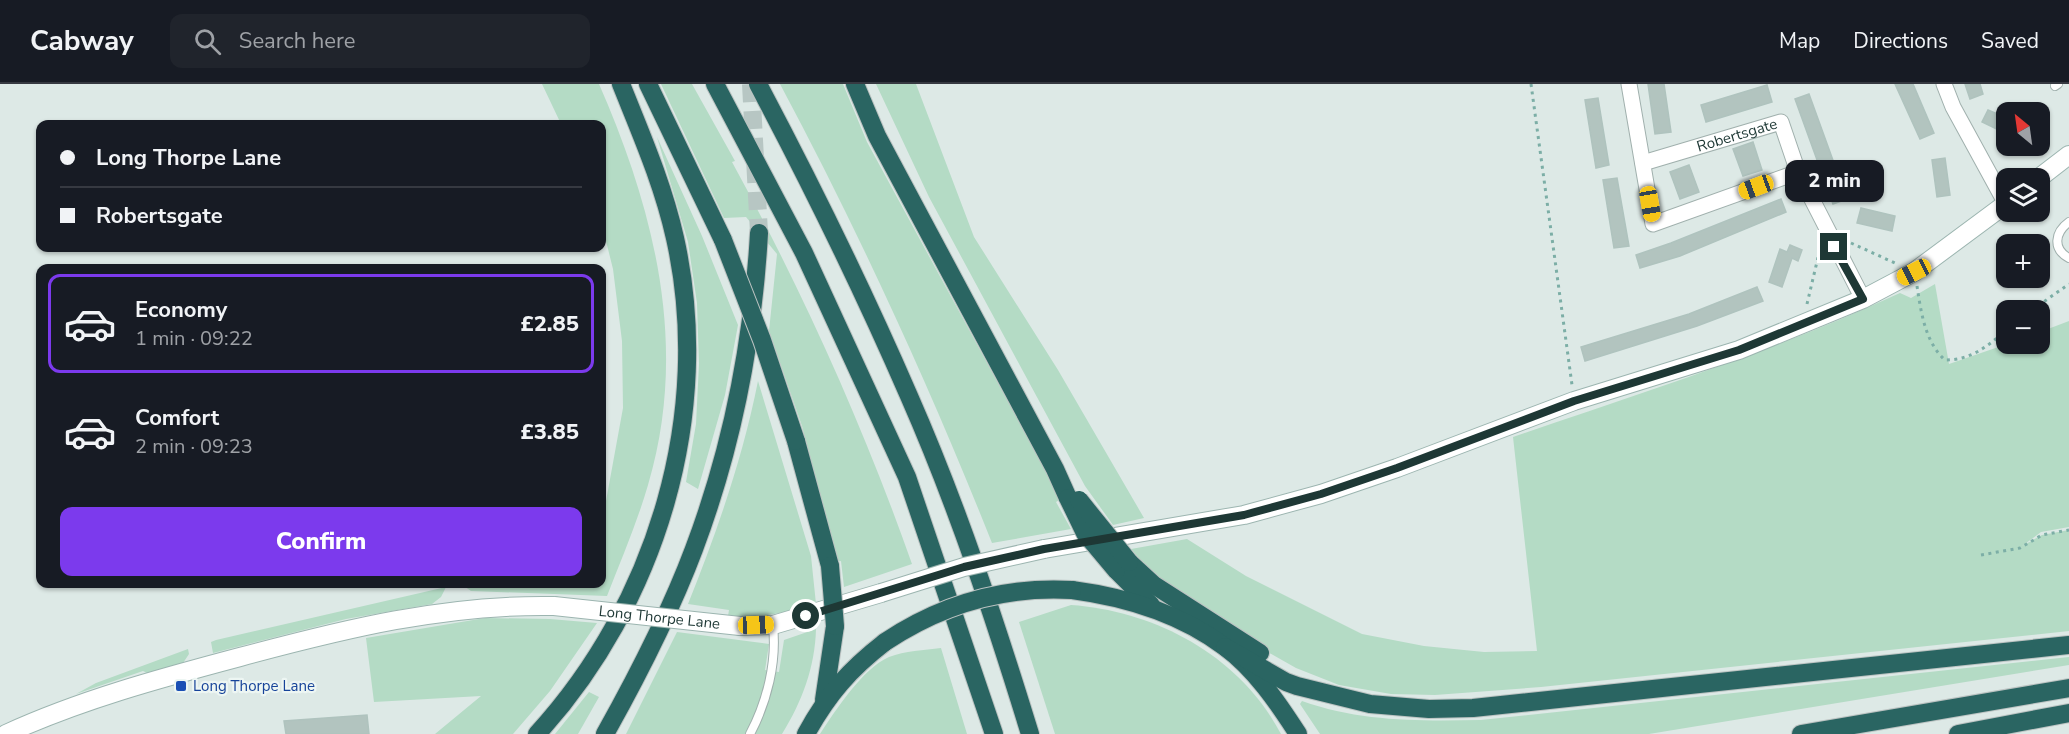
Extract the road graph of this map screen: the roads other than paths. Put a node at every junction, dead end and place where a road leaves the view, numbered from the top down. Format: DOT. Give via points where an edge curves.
graph roads {
  1 [pos="621,84"];
  2 [pos="648,84"];
  3 [pos="715,84"];
  4 [pos="758,84"];
  5 [pos="855,84"];
  6 [pos="1629,84"];
  7 [pos="1944,84"];
  8 [pos="2069,155"];
  9 [pos="1643,163"];
  10 [pos="2050,170"];
  11 [pos="1798,172"];
  12 [pos="1996,186"];
  13 [pos="1996,211"];
  14 [pos="2069,222"];
  15 [pos="759,233"];
  16 [pos="2069,258"];
  17 [pos="1863,299"];
  18 [pos="1122,566"];
  19 [pos="1160,613"];
  20 [pos="773,625"];
  21 [pos="2069,645"];
  22 [pos="1225,647"];
  23 [pos="2069,688"];
  24 [pos="1338,697"];
  25 [pos="824,701"];
  26 [pos="2069,714"];
  27 [pos="6,734"];
  28 [pos="537,734"];
  29 [pos="605,734"];
  30 [pos="750,734"];
  31 [pos="807,734"];
  32 [pos="994,734"];
  33 [pos="1030,734"];
  34 [pos="1298,734"];
  35 [pos="1802,734"];
  36 [pos="1958,734"];
  1 -- 28 [label="highway" via="658,174 675,239 688,358 683,425 670,491 644,569 580,681"];
  2 -- 25 [label="highway, bridge" via="723,240 796,441 831,566 835,626"];
  3 -- 32 [label="highway" via="804,253 907,477"];
  4 -- 33 [label="highway" via="812,186 910,397 993,615"];
  5 -- 18 [label="highway, bridge" via="882,146 1071,496 1085,533"];
  6 -- 9 [label="street"];
  7 -- 12 [label="street"];
  8 -- 10 [label="main road"];
  9 -- 11 [label="street, Robertsgate" via="1781,122"];
  9 -- 11 [label="street" via="1653,224"];
  11 -- 17 [label="street, Robertsgate"];
  13 -- 17 [label="main road, Long Thorpe Lane" via="1914,272"];
  14 -- 16 [label="lane" via="2057,239 2060,252"];
  15 -- 29 [label="highway" via="740,386 722,464 694,550 640,670"];
  17 -- 20 [label="main road, Long Thorpe Lane, bridge" via="1739,350 1574,401 1310,497 1244,515 1044,549 964,567"];
  18 -- 19 [label="highway"];
  18 -- 24 [label="highway" via="1294,675"];
  19 -- 22 [label="highway"];
  19 -- 25 [label="highway, bridge" via="1120,598 1072,590 1022,590 967,601 925,618 885,642 847,674"];
  20 -- 27 [label="main road, Long Thorpe Lane, bridge" via="740,626 554,606 460,609 379,622 201,667 56,712"];
  20 -- 30 [label="lane" via="772,672"];
  21 -- 24 [label="highway" via="1473,708 1429,710 1370,705"];
  22 -- 24 [label="highway" via="1286,682"];
  22 -- 34 [label="highway" via="1275,698"];
  23 -- 35 [label="highway"];
  25 -- 31 [label="highway"];
  26 -- 36 [label="highway"];
}
